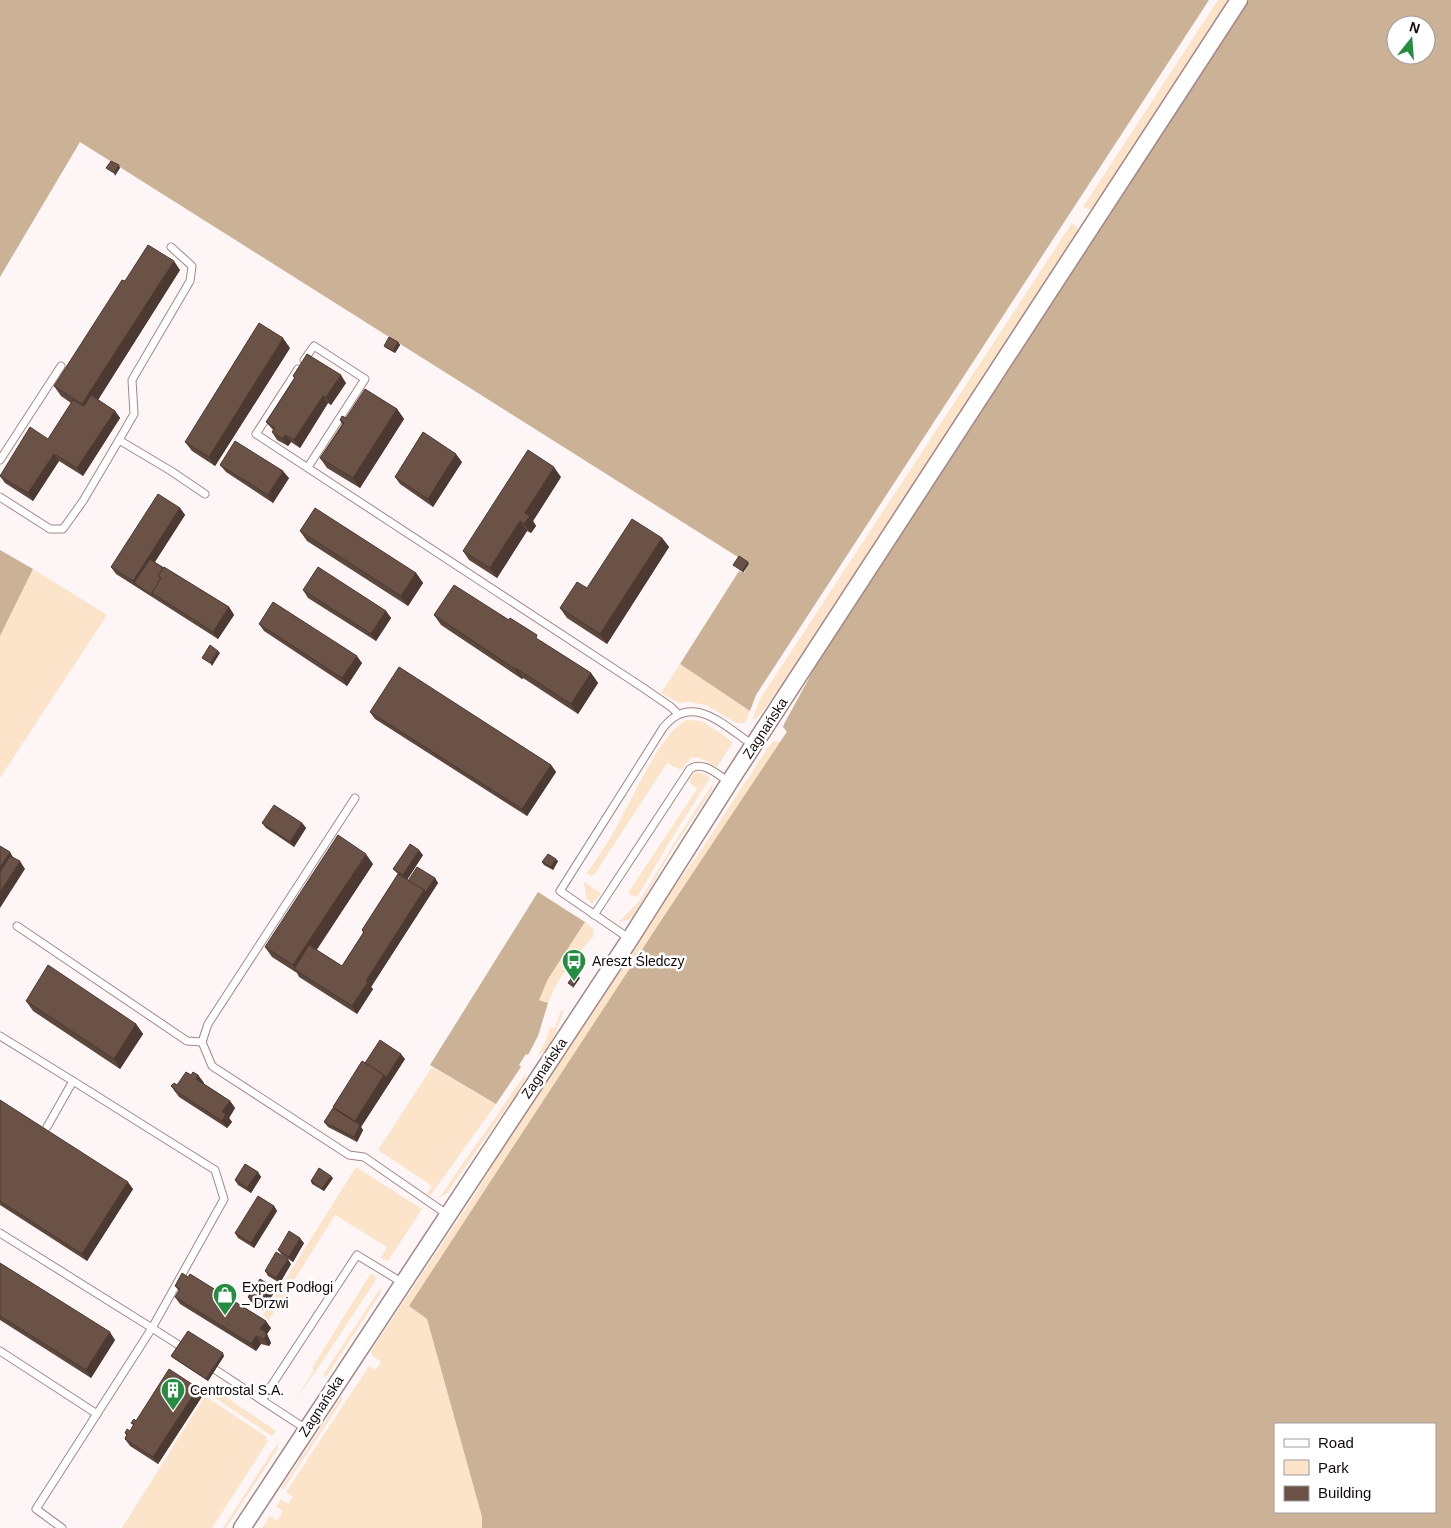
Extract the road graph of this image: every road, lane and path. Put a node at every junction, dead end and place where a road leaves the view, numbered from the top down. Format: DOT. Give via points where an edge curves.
graph roads {
  1 [pos="1239,0"];
  2 [pos="171,248"];
  3 [pos="61,366"];
  4 [pos="118,440"];
  5 [pos="0,460"];
  6 [pos="308,467"];
  7 [pos="205,494"];
  8 [pos="0,497"];
  9 [pos="678,714"];
  10 [pos="754,745"];
  11 [pos="730,783"];
  12 [pos="355,798"];
  13 [pos="594,915"];
  14 [pos="17,926"];
  15 [pos="630,939"];
  16 [pos="0,1036"];
  17 [pos="202,1042"];
  18 [pos="73,1082"];
  19 [pos="47,1127"];
  20 [pos="448,1215"];
  21 [pos="0,1232"];
  22 [pos="403,1283"];
  23 [pos="152,1328"];
  24 [pos="0,1351"];
  25 [pos="192,1354"];
  26 [pos="200,1360"];
  27 [pos="262,1400"];
  28 [pos="97,1414"];
  29 [pos="306,1429"];
  30 [pos="62,1528"];
  31 [pos="242,1528"];
  1 -- 10 [label="street, Zagnańska"];
  2 -- 4 [label="lane" via="192,266 190,281 132,380 134,414"];
  3 -- 5 [label="lane"];
  4 -- 7 [label="lane"];
  4 -- 8 [label="lane" via="63,529 50,529"];
  6 -- 6 [label="lane" via="256,434 314,346 366,379"];
  6 -- 9 [label="lane"];
  9 -- 10 [label="lane" via="692,711 705,714"];
  9 -- 13 [label="lane" via="663,728 560,891"];
  10 -- 11 [label="street, Zagnańska"];
  11 -- 13 [label="lane" via="702,766 690,769"];
  11 -- 15 [label="street, Zagnańska"];
  12 -- 17 [label="lane" via="208,1024"];
  13 -- 15 [label="lane"];
  14 -- 17 [label="lane" via="187,1042"];
  15 -- 20 [label="street, Zagnańska"];
  16 -- 18 [label="lane"];
  17 -- 20 [label="lane" via="212,1066 348,1155 364,1157"];
  18 -- 19 [label="lane"];
  18 -- 23 [label="lane" via="215,1170 224,1198"];
  20 -- 22 [label="street, Zagnańska"];
  21 -- 23 [label="lane"];
  22 -- 27 [label="lane" via="357,1255"];
  22 -- 29 [label="street, Zagnańska"];
  23 -- 25 [label="lane"];
  23 -- 28 [label="lane"];
  24 -- 28 [label="lane"];
  26 -- 27 [label="lane"];
  27 -- 29 [label="lane"];
  28 -- 30 [label="lane" via="36,1509"];
  29 -- 31 [label="street, Zagnańska"];
}
